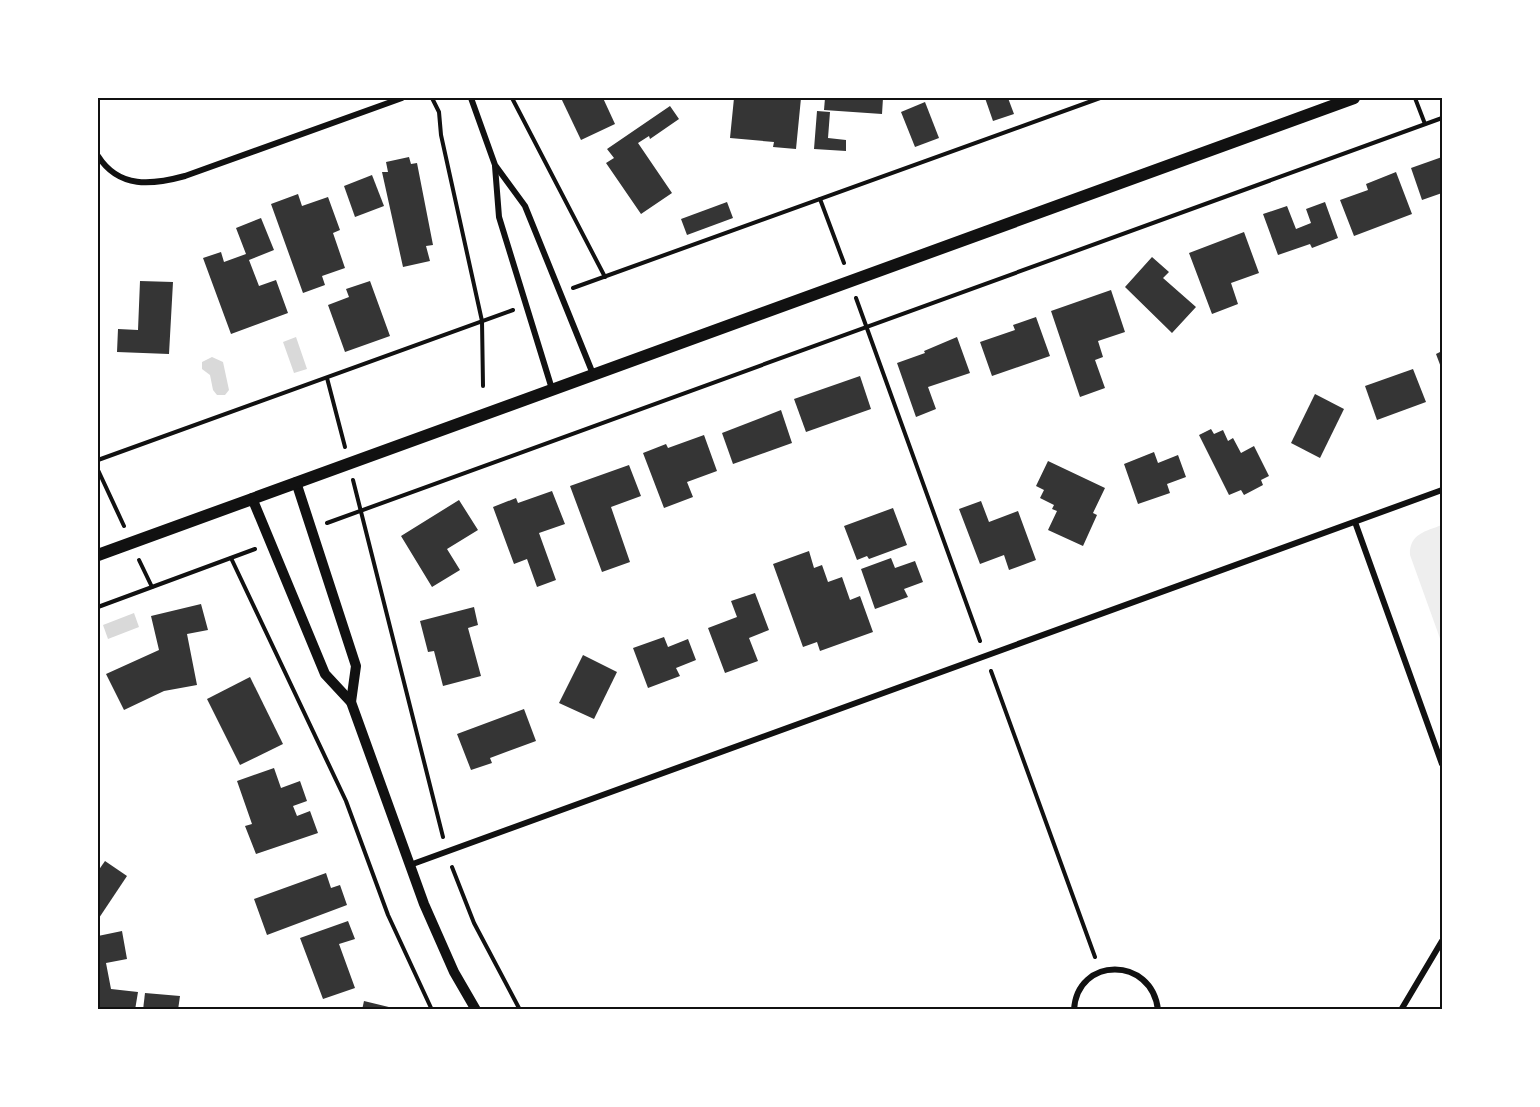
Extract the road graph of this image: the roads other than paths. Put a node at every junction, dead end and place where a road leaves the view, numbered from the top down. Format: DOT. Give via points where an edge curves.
graph roads {
  1 [pos="402,98"];
  2 [pos="471,98"];
  3 [pos="1354,98"];
  4 [pos="98,156"];
  5 [pos="495,165"];
  6 [pos="593,374"];
  7 [pos="552,389"];
  8 [pos="296,482"];
  9 [pos="1443,490"];
  10 [pos="252,498"];
  11 [pos="1355,522"];
  12 [pos="98,555"];
  13 [pos="351,702"];
  14 [pos="1443,764"];
  15 [pos="410,865"];
  16 [pos="1443,941"];
  17 [pos="476,1010"];
  18 [pos="1074,1010"];
  19 [pos="1158,1010"];
  20 [pos="1401,1010"];
  1 -- 4 [label="street" via="155,184 125,180"];
  2 -- 5 [label="street"];
  3 -- 6 [label="main road"];
  5 -- 6 [label="street" via="525,206"];
  5 -- 7 [label="street" via="498,217"];
  6 -- 7 [label="main road"];
  7 -- 8 [label="main road"];
  8 -- 10 [label="main road"];
  8 -- 13 [label="street" via="356,666"];
  9 -- 11 [label="street"];
  10 -- 12 [label="main road"];
  10 -- 13 [label="street" via="325,674"];
  11 -- 14 [label="street"];
  11 -- 15 [label="street"];
  13 -- 15 [label="street"];
  15 -- 17 [label="street" via="454,972"];
  16 -- 20 [label="street"];
  18 -- 19 [label="street" via="1083,985 1100,972 1120,969 1139,976 1153,991"];
}
